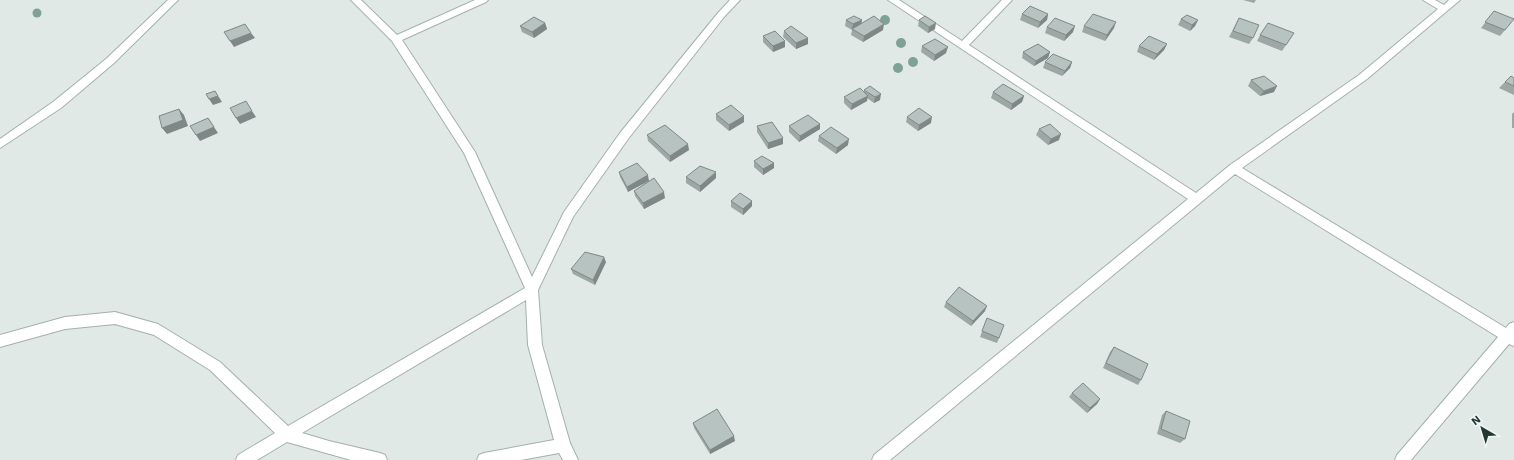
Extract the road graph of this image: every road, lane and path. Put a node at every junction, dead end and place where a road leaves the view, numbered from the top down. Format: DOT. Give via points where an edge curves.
graph roads {
  1 [pos="173,0"];
  2 [pos="356,0"];
  3 [pos="482,0"];
  4 [pos="735,0"];
  5 [pos="893,0"];
  6 [pos="1007,0"];
  7 [pos="1428,0"];
  8 [pos="1455,0"];
  9 [pos="1443,8"];
  10 [pos="396,39"];
  11 [pos="963,46"];
  12 [pos="0,144"];
  13 [pos="1234,168"];
  14 [pos="1197,199"];
  15 [pos="532,290"];
  16 [pos="1512,335"];
  17 [pos="0,341"];
  18 [pos="287,434"];
  19 [pos="562,445"];
  20 [pos="243,460"];
  21 [pos="380,460"];
  22 [pos="484,460"];
  23 [pos="571,460"];
  24 [pos="879,460"];
  25 [pos="1402,460"];
  1 -- 12 [label="street" via="110,61 57,105"];
  2 -- 10 [label="street"];
  3 -- 10 [label="street"];
  4 -- 15 [label="street" via="624,136 568,215"];
  5 -- 11 [label="street"];
  6 -- 11 [label="street"];
  7 -- 9 [label="street"];
  8 -- 9 [label="street"];
  9 -- 13 [label="street" via="1363,77"];
  10 -- 15 [label="street" via="469,152"];
  11 -- 14 [label="street"];
  13 -- 14 [label="street"];
  13 -- 16 [label="street"];
  14 -- 24 [label="street"];
  15 -- 18 [label="street"];
  15 -- 19 [label="street" via="535,345"];
  16 -- 25 [label="street"];
  17 -- 18 [label="street" via="66,323 115,318 158,330 216,366"];
  18 -- 20 [label="street"];
  18 -- 21 [label="street" via="329,448"];
  19 -- 22 [label="street"];
  19 -- 23 [label="street"];
}
